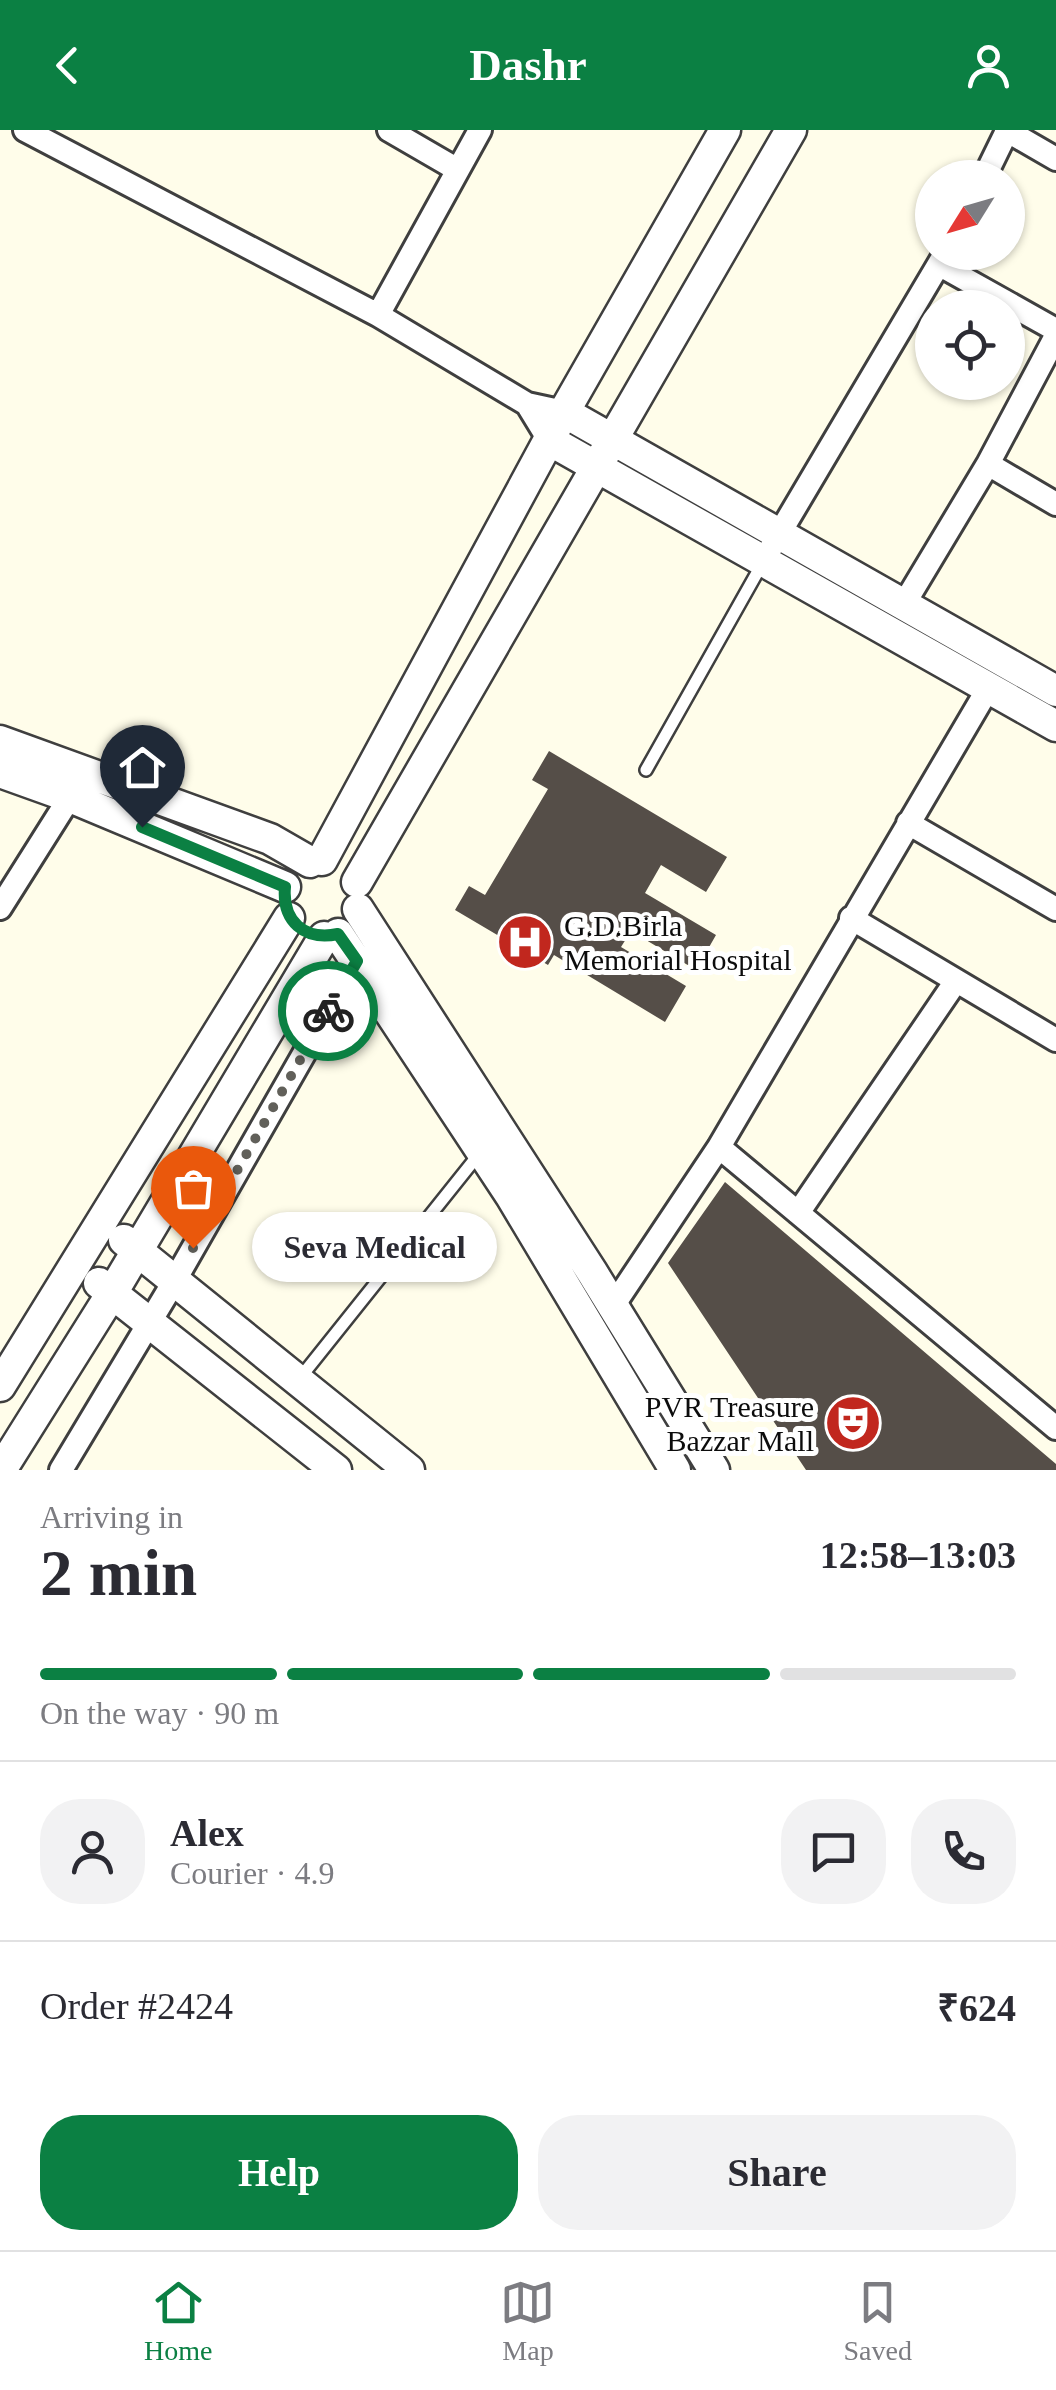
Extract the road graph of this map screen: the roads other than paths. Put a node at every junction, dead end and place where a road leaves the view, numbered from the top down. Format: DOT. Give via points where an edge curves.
graph roads {
  1 [pos="25,130"];
  2 [pos="390,130"];
  3 [pos="480,130"];
  4 [pos="725,130"];
  5 [pos="791,130"];
  6 [pos="1007,130"];
  7 [pos="1056,159"];
  8 [pos="993,160"];
  9 [pos="458,170"];
  10 [pos="936,270"];
  11 [pos="960,270"];
  12 [pos="378,315"];
  13 [pos="1056,333"];
  14 [pos="527,404"];
  15 [pos="564,412"];
  16 [pos="613,438"];
  17 [pos="550,440"];
  18 [pos="988,464"];
  19 [pos="596,468"];
  20 [pos="1056,504"];
  21 [pos="778,536"];
  22 [pos="763,562"];
  23 [pos="904,604"];
  24 [pos="989,687"];
  25 [pos="1056,691"];
  26 [pos="1056,726"];
  27 [pos="0,741"];
  28 [pos="646,770"];
  29 [pos="0,772"];
  30 [pos="70,797"];
  31 [pos="908,823"];
  32 [pos="316,861"];
  33 [pos="285,887"];
  34 [pos="358,896"];
  35 [pos="0,908"];
  36 [pos="1056,908"];
  37 [pos="289,918"];
  38 [pos="851,918"];
  39 [pos="331,936"];
  40 [pos="357,961"];
  41 [pos="956,981"];
  42 [pos="1056,1040"];
  43 [pos="719,1147"];
  44 [pos="482,1151"];
  45 [pos="798,1213"];
  46 [pos="102,1223"];
  47 [pos="138,1251"];
  48 [pos="76,1266"];
  49 [pos="175,1280"];
  50 [pos="112,1293"];
  51 [pos="613,1306"];
  52 [pos="150,1322"];
  53 [pos="298,1380"];
  54 [pos="0,1386"];
  55 [pos="1056,1428"];
  56 [pos="65,1468"];
  57 [pos="1,1470"];
  58 [pos="336,1470"];
  59 [pos="409,1470"];
  60 [pos="675,1470"];
  61 [pos="714,1470"];
  1 -- 12 [label="street"];
  2 -- 9 [label="street"];
  3 -- 9 [label="street"];
  4 -- 15 [label="street"];
  5 -- 16 [label="street"];
  6 -- 7 [label="street"];
  6 -- 8 [label="street"];
  9 -- 12 [label="street"];
  10 -- 21 [label="street"];
  11 -- 13 [label="street"];
  12 -- 14 [label="street"];
  13 -- 18 [label="street"];
  14 -- 15 [label="street"];
  14 -- 17 [label="street"];
  15 -- 16 [label="street"];
  15 -- 17 [label="street"];
  16 -- 19 [label="street"];
  16 -- 21 [label="street"];
  17 -- 19 [label="street"];
  17 -- 32 [label="street"];
  18 -- 20 [label="street"];
  18 -- 23 [label="street"];
  19 -- 22 [label="street"];
  19 -- 34 [label="street"];
  21 -- 22 [label="street"];
  21 -- 23 [label="street"];
  22 -- 24 [label="street"];
  22 -- 28 [label="lane"];
  23 -- 25 [label="street"];
  24 -- 26 [label="street"];
  24 -- 31 [label="street"];
  27 -- 32 [label="street"];
  29 -- 30 [label="street"];
  30 -- 33 [label="street"];
  30 -- 35 [label="street"];
  31 -- 36 [label="street"];
  31 -- 38 [label="street"];
  32 -- 33 [label="street" via="294,872"];
  32 -- 34 [label="street" via="343,866"];
  33 -- 37 [label="street"];
  34 -- 39 [label="street" via="353,922"];
  34 -- 51 [label="street"];
  37 -- 39 [label="street" via="304,932"];
  37 -- 46 [label="street"];
  38 -- 41 [label="street"];
  38 -- 43 [label="street"];
  39 -- 40 [label="street"];
  39 -- 47 [label="street"];
  40 -- 44 [label="street"];
  40 -- 49 [label="street"];
  41 -- 42 [label="street"];
  41 -- 45 [label="street"];
  43 -- 45 [label="street"];
  43 -- 51 [label="street"];
  44 -- 53 [label="lane"];
  44 -- 60 [label="street"];
  45 -- 55 [label="street"];
  46 -- 47 [label="street"];
  46 -- 48 [label="street"];
  47 -- 49 [label="street"];
  47 -- 50 [label="street"];
  48 -- 50 [label="street"];
  48 -- 54 [label="street"];
  49 -- 52 [label="street"];
  49 -- 53 [label="street"];
  50 -- 52 [label="street"];
  50 -- 57 [label="street"];
  51 -- 61 [label="street"];
  52 -- 56 [label="street"];
  52 -- 58 [label="street"];
  53 -- 59 [label="street"];
}
